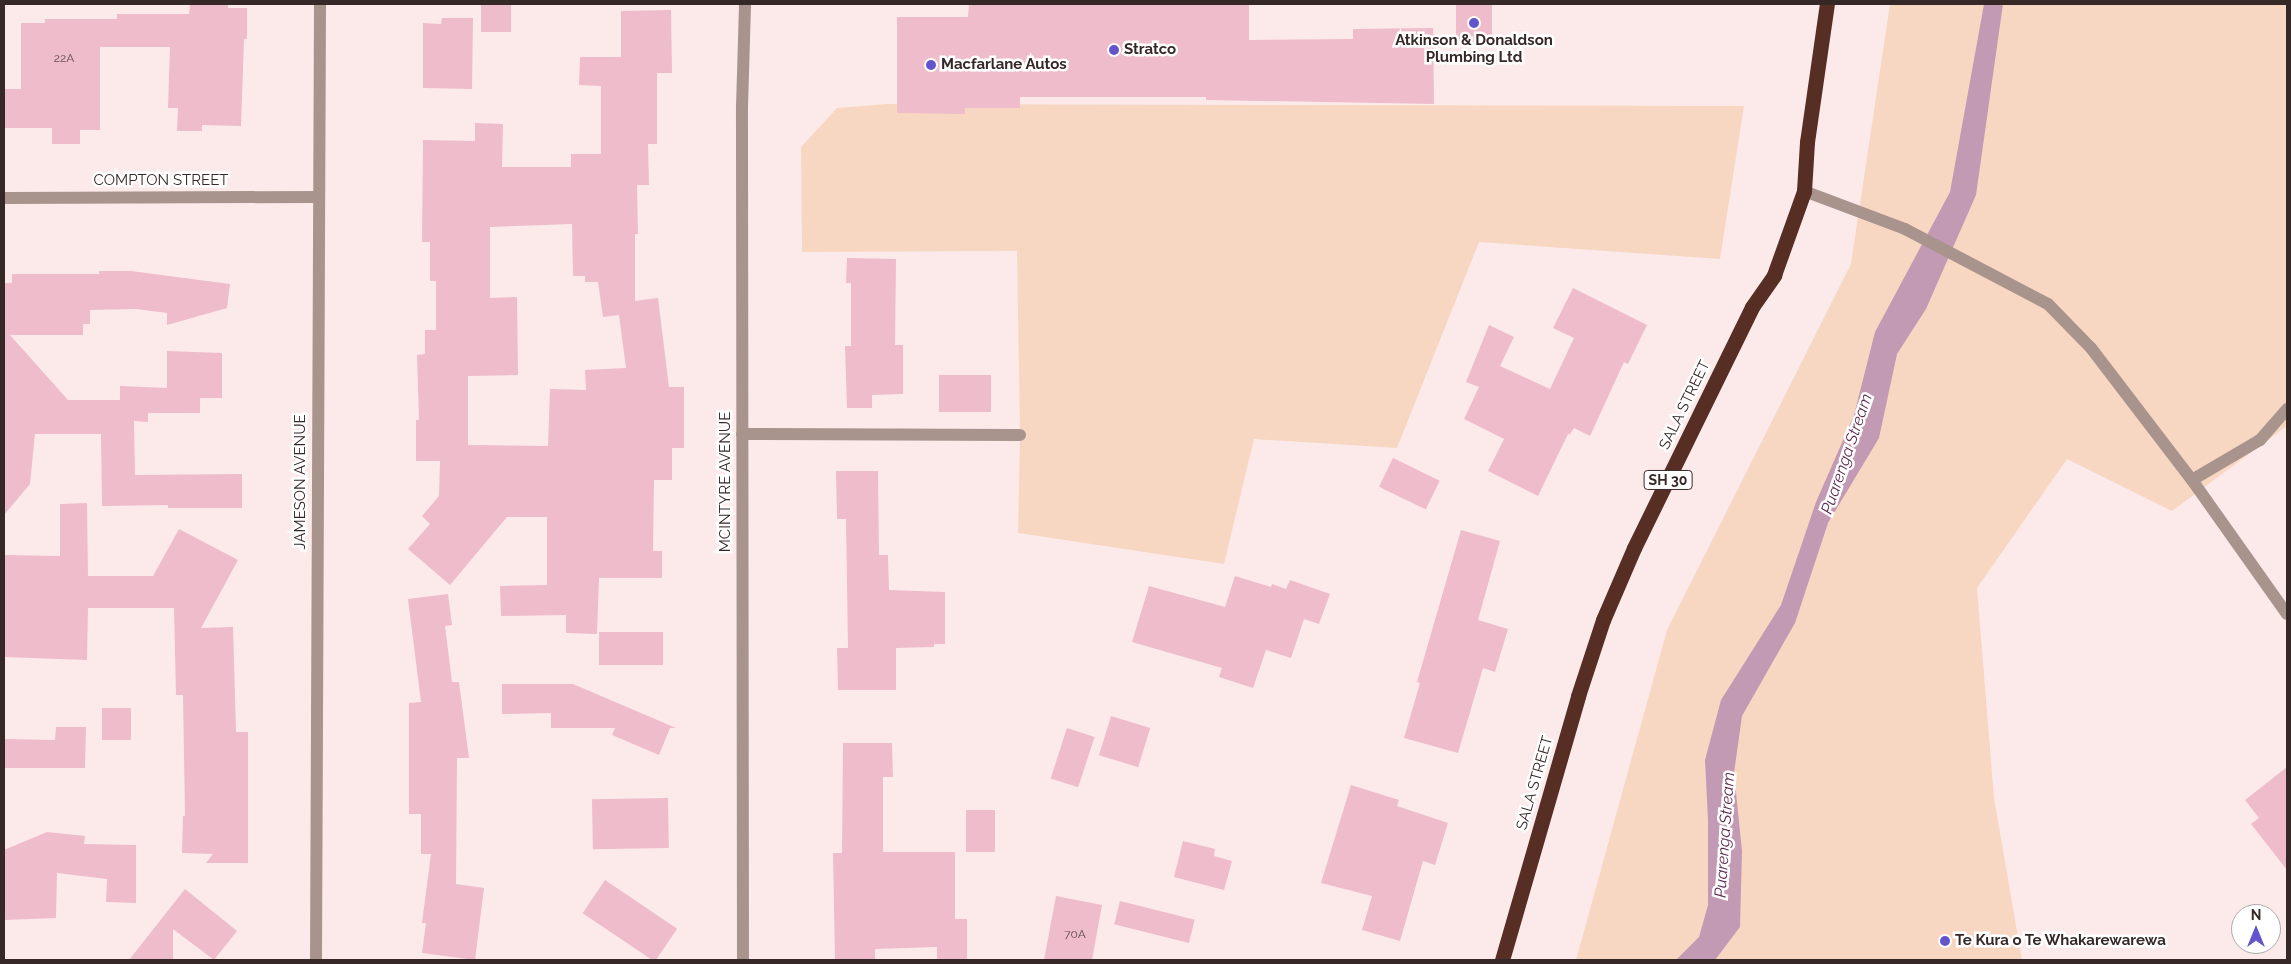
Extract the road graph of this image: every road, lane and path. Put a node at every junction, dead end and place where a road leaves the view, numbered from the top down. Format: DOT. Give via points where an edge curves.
graph roads {
  1 [pos="320,4"];
  2 [pos="745,4"];
  3 [pos="1827,4"];
  4 [pos="1804,191"];
  5 [pos="318,197"];
  6 [pos="4,198"];
  7 [pos="2287,409"];
  8 [pos="742,434"];
  9 [pos="1020,435"];
  10 [pos="2192,480"];
  11 [pos="2287,614"];
  12 [pos="316,960"];
  13 [pos="743,960"];
  14 [pos="1502,960"];
  1 -- 5 [label="street, JAMESON AVENUE"];
  2 -- 8 [label="street, MCINTYRE AVENUE"];
  3 -- 4 [label="highway, SALA STREET / SH 30" via="1807,142"];
  4 -- 10 [label="street" via="1905,228 2048,304 2091,348"];
  4 -- 14 [label="highway, SALA STREET / SH 30" via="1774,275 1752,307 1634,548 1603,620"];
  5 -- 6 [label="street, COMPTON STREET"];
  5 -- 12 [label="street, JAMESON AVENUE"];
  7 -- 10 [label="street" via="2260,440"];
  8 -- 9 [label="street"];
  8 -- 13 [label="street, MCINTYRE AVENUE"];
  10 -- 11 [label="street"];
}
